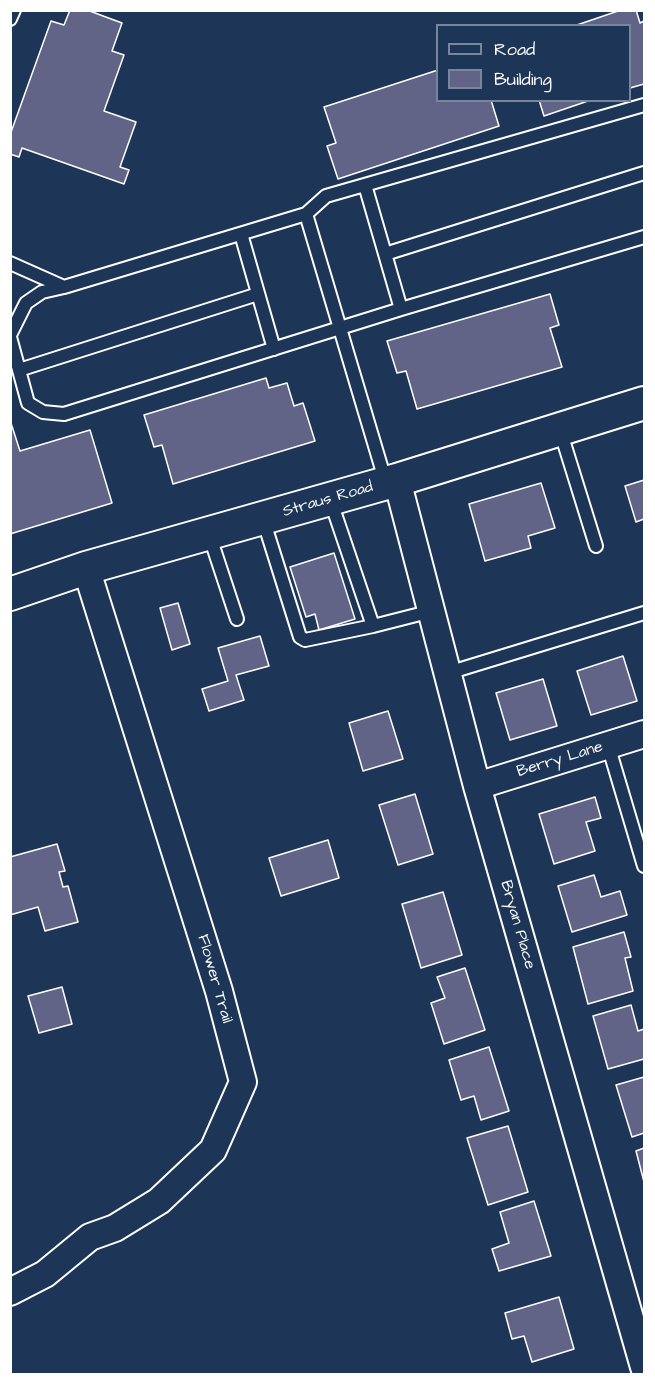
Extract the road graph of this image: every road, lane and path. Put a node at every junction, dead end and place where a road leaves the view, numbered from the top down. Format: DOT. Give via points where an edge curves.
graph roads {
  1 [pos="14,10"];
  2 [pos="10,19"];
  3 [pos="645,105"];
  4 [pos="645,173"];
  5 [pos="365,184"];
  6 [pos="306,214"];
  7 [pos="241,234"];
  8 [pos="645,237"];
  9 [pos="385,254"];
  10 [pos="10,263"];
  11 [pos="64,287"];
  12 [pos="258,294"];
  13 [pos="401,309"];
  14 [pos="340,329"];
  15 [pos="10,336"];
  16 [pos="274,349"];
  17 [pos="19,369"];
  18 [pos="645,403"];
  19 [pos="560,429"];
  20 [pos="392,482"];
  21 [pos="330,499"];
  22 [pos="262,518"];
  23 [pos="209,533"];
  24 [pos="596,546"];
  25 [pos="86,567"];
  26 [pos="10,594"];
  27 [pos="432,611"];
  28 [pos="645,613"];
  29 [pos="237,619"];
  30 [pos="373,626"];
  31 [pos="448,673"];
  32 [pos="645,734"];
  33 [pos="608,745"];
  34 [pos="477,786"];
  35 [pos="645,866"];
  36 [pos="10,1292"];
  37 [pos="645,1367"];
  1 -- 2 [label="lane"];
  3 -- 5 [label="lane"];
  4 -- 9 [label="lane"];
  5 -- 6 [label="lane" via="326,196"];
  5 -- 9 [label="lane"];
  6 -- 7 [label="lane"];
  6 -- 14 [label="lane"];
  7 -- 11 [label="lane"];
  7 -- 12 [label="lane"];
  8 -- 13 [label="lane"];
  9 -- 13 [label="lane"];
  10 -- 11 [label="lane"];
  11 -- 15 [label="lane" via="42,292 26,303"];
  12 -- 16 [label="lane"];
  12 -- 17 [label="lane"];
  13 -- 14 [label="lane"];
  14 -- 16 [label="lane"];
  14 -- 20 [label="lane"];
  15 -- 17 [label="lane"];
  16 -- 17 [label="lane" via="64,414 43,412 28,403"];
  18 -- 19 [label="street, Straus Road"];
  19 -- 20 [label="street, Straus Road"];
  19 -- 24 [label="lane"];
  20 -- 21 [label="street, Straus Road"];
  20 -- 27 [label="street, Bryan Place"];
  21 -- 22 [label="street, Straus Road"];
  21 -- 30 [label="lane"];
  22 -- 23 [label="street, Straus Road"];
  22 -- 30 [label="lane" via="300,637 305,640"];
  23 -- 25 [label="street, Straus Road"];
  23 -- 29 [label="lane"];
  25 -- 26 [label="street, Straus Road"];
  25 -- 36 [label="street, Flower Trail" via="219,991 243,1082 213,1150 159,1201 115,1228 90,1237 45,1274"];
  27 -- 30 [label="lane"];
  27 -- 31 [label="street, Bryan Place"];
  28 -- 31 [label="lane"];
  31 -- 34 [label="street, Bryan Place"];
  32 -- 33 [label="street, Berry Lane"];
  33 -- 34 [label="street, Berry Lane"];
  33 -- 35 [label="lane"];
  34 -- 37 [label="street, Bryan Place"];
}
